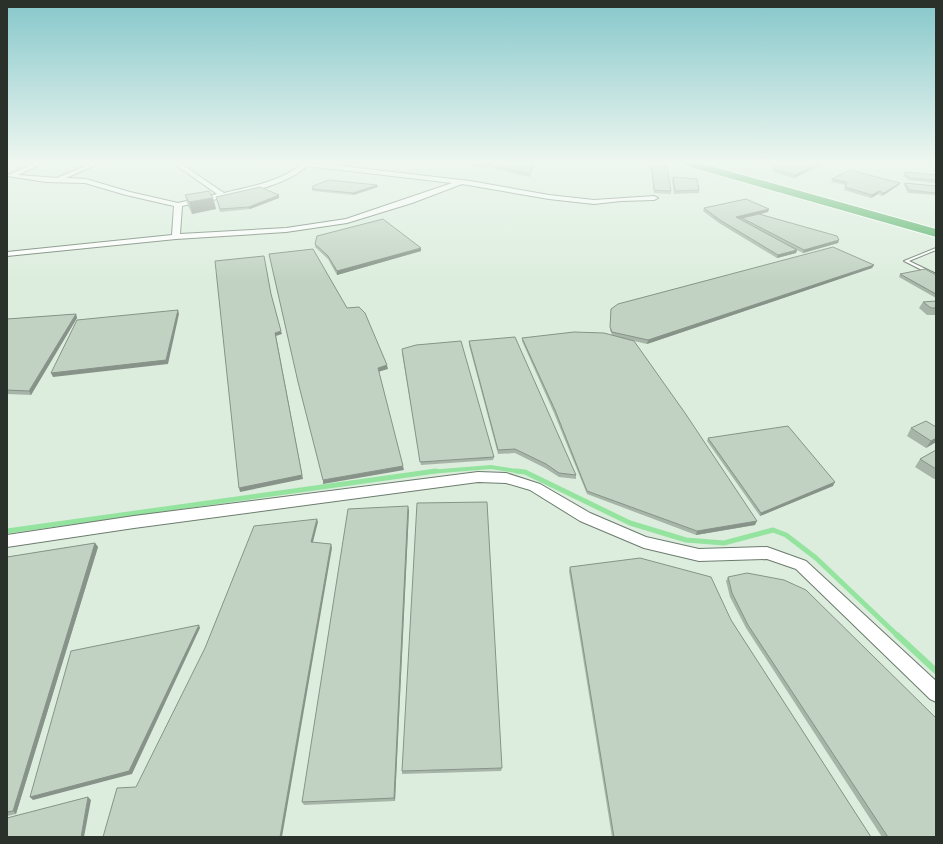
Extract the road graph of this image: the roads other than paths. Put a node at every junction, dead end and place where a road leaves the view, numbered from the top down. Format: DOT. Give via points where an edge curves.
graph roads {
  1 [pos="166,202"];
  2 [pos="190,202"];
  3 [pos="405,202"];
  4 [pos="827,202"];
  5 [pos="847,202"];
  6 [pos="178,205"];
  7 [pos="936,227"];
  8 [pos="936,233"];
  9 [pos="176,237"];
  10 [pos="936,249"];
  11 [pos="7,254"];
  12 [pos="936,276"];
  13 [pos="7,541"];
  14 [pos="936,693"];
  1 -- 6 [label="street"];
  2 -- 6 [label="street"];
  3 -- 9 [label="street" via="347,221 286,230"];
  4 -- 8 [label="highway"];
  5 -- 7 [label="highway"];
  6 -- 9 [label="street"];
  9 -- 11 [label="street"];
  10 -- 12 [label="lane" via="906,261"];
  13 -- 14 [label="street" via="478,478 506,478 535,487 585,517 644,542 699,555 768,552 801,565"];
}
